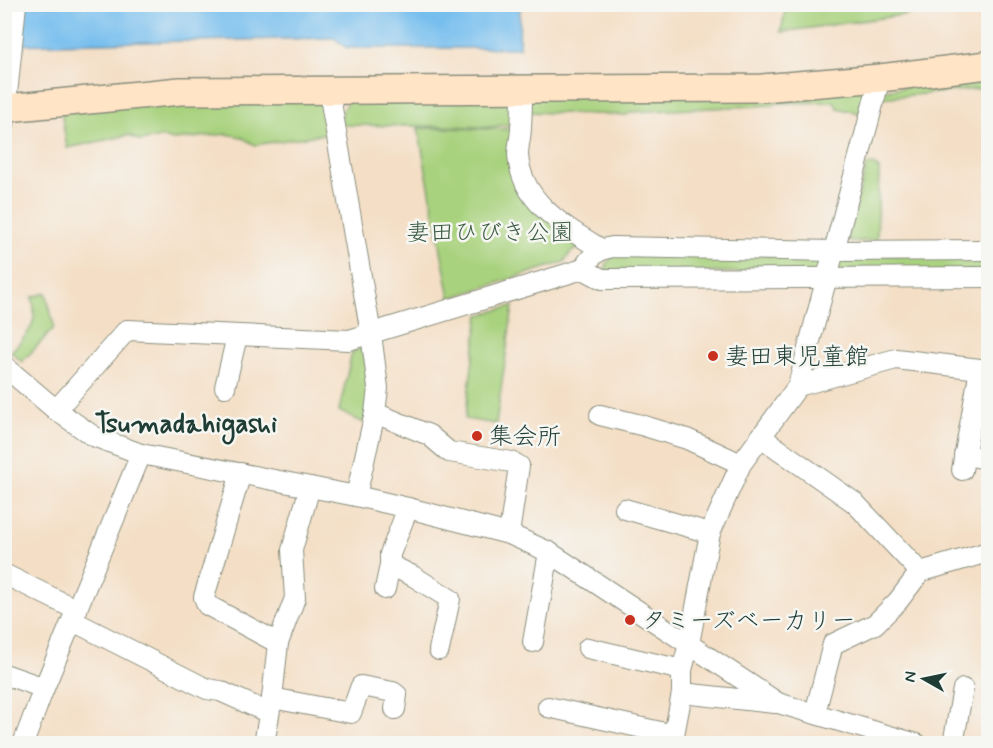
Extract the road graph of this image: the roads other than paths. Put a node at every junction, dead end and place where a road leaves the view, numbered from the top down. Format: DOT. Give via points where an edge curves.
graph roads {
  1 [pos="16,4"];
  2 [pos="988,65"];
  3 [pos="880,78"];
  4 [pos="522,89"];
  5 [pos="329,91"];
  6 [pos="7,107"];
  7 [pos="601,249"];
  8 [pos="988,250"];
  9 [pos="835,251"];
  10 [pos="583,269"];
  11 [pos="988,277"];
  12 [pos="827,278"];
  13 [pos="371,334"];
  14 [pos="237,336"];
  15 [pos="4,366"];
  16 [pos="984,369"];
  17 [pos="798,386"];
  18 [pos="225,387"];
  19 [pos="56,410"];
  20 [pos="375,413"];
  21 [pos="600,415"];
  22 [pos="761,437"];
  23 [pos="141,454"];
  24 [pos="988,459"];
  25 [pos="741,464"];
  26 [pos="241,473"];
  27 [pos="310,487"];
  28 [pos="356,496"];
  29 [pos="408,508"];
  30 [pos="635,517"];
  31 [pos="711,533"];
  32 [pos="509,534"];
  33 [pos="549,552"];
  34 [pos="988,552"];
  35 [pos="390,565"];
  36 [pos="920,572"];
  37 [pos="4,574"];
  38 [pos="385,589"];
  39 [pos="75,615"];
  40 [pos="533,642"];
  41 [pos="278,643"];
  42 [pos="689,644"];
  43 [pos="600,645"];
  44 [pos="439,651"];
  45 [pos="682,670"];
  46 [pos="4,674"];
  47 [pos="44,688"];
  48 [pos="963,689"];
  49 [pos="682,693"];
  50 [pos="399,700"];
  51 [pos="778,703"];
  52 [pos="271,705"];
  53 [pos="548,707"];
  54 [pos="815,713"];
  55 [pos="23,744"];
  56 [pos="264,744"];
  57 [pos="917,744"];
  58 [pos="953,744"];
  1 -- 6 [label="street"];
  2 -- 3 [label="street"];
  3 -- 4 [label="street" via="762,88"];
  3 -- 9 [label="street"];
  4 -- 5 [label="street"];
  4 -- 7 [label="street" via="518,155 525,181 540,205"];
  5 -- 6 [label="street" via="180,91"];
  5 -- 13 [label="street"];
  7 -- 9 [label="street"];
  7 -- 10 [label="street"];
  8 -- 9 [label="street"];
  9 -- 12 [label="street"];
  10 -- 12 [label="street" via="602,279"];
  10 -- 13 [label="street"];
  11 -- 12 [label="street"];
  12 -- 17 [label="street"];
  13 -- 14 [label="street" via="349,340"];
  13 -- 20 [label="street" via="378,388"];
  14 -- 18 [label="street"];
  14 -- 19 [label="street" via="127,330"];
  15 -- 19 [label="street"];
  16 -- 17 [label="street" via="896,359"];
  16 -- 24 [label="street" via="963,462"];
  17 -- 22 [label="street"];
  19 -- 23 [label="street" via="93,436"];
  20 -- 28 [label="street"];
  20 -- 32 [label="street" via="429,435 449,452 519,466"];
  21 -- 25 [label="street" via="687,439"];
  22 -- 25 [label="street"];
  22 -- 36 [label="street" via="855,502"];
  23 -- 26 [label="street"];
  23 -- 39 [label="street"];
  25 -- 31 [label="street"];
  26 -- 27 [label="street"];
  26 -- 41 [label="street" via="204,597 207,605"];
  27 -- 28 [label="street"];
  27 -- 41 [label="street" via="292,550 295,598"];
  28 -- 29 [label="street"];
  29 -- 32 [label="street"];
  29 -- 35 [label="street" via="390,554"];
  30 -- 31 [label="street"];
  31 -- 42 [label="street"];
  32 -- 33 [label="street"];
  33 -- 40 [label="street"];
  33 -- 42 [label="street"];
  34 -- 36 [label="street"];
  35 -- 38 [label="street"];
  35 -- 44 [label="street" via="450,600 448,627"];
  36 -- 54 [label="street" via="875,624 833,644"];
  37 -- 39 [label="street"];
  39 -- 47 [label="street"];
  39 -- 52 [label="street" via="207,689"];
  41 -- 52 [label="street"];
  42 -- 45 [label="street"];
  42 -- 51 [label="street"];
  43 -- 45 [label="street"];
  45 -- 49 [label="street"];
  46 -- 47 [label="street"];
  47 -- 55 [label="street"];
  48 -- 58 [label="street"];
  49 -- 51 [label="street"];
  49 -- 53 [label="street" via="674,735"];
  50 -- 52 [label="street" via="393,692 361,686 351,713"];
  51 -- 54 [label="street"];
  52 -- 56 [label="street"];
  54 -- 57 [label="street"];
}
